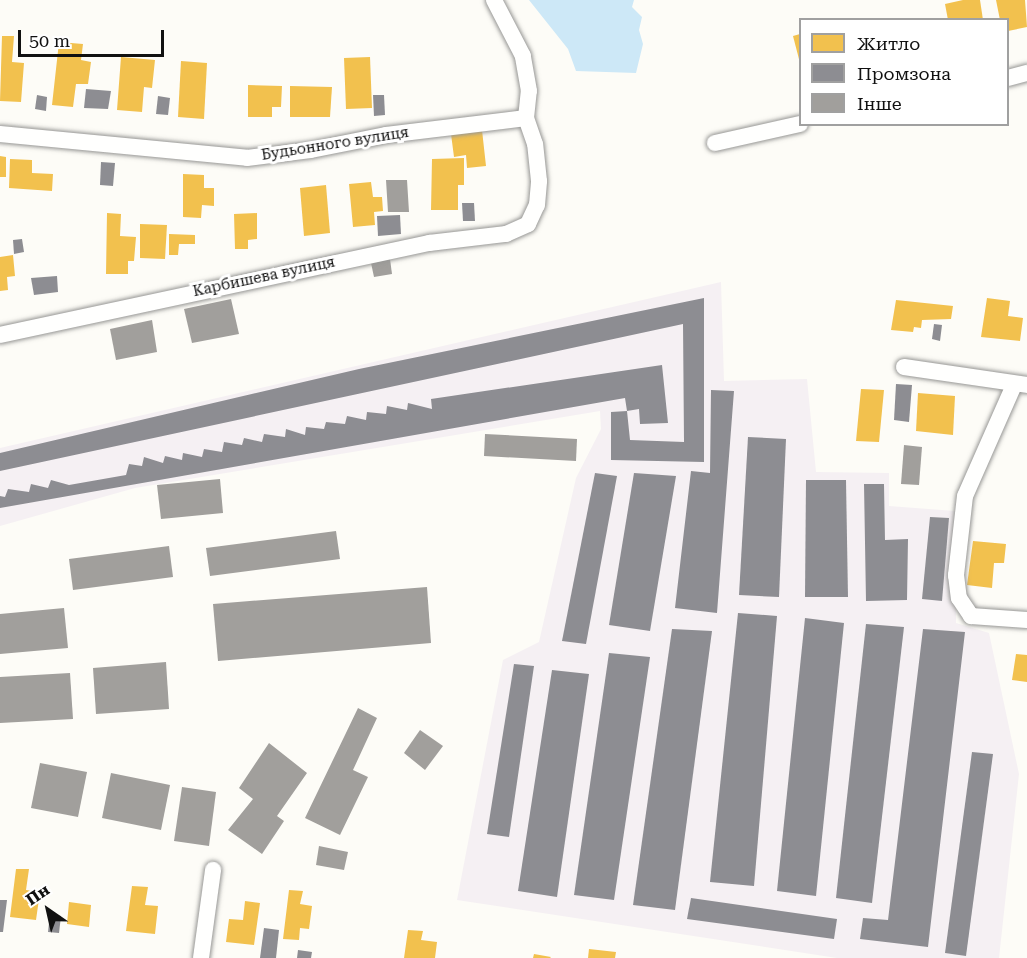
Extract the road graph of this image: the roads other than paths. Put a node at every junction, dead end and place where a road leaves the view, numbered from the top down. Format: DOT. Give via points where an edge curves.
graph roads {
  1 [pos="494,0"];
  2 [pos="1027,73"];
  3 [pos="1009,78"];
  4 [pos="526,118"];
  5 [pos="799,124"];
  6 [pos="0,134"];
  7 [pos="715,143"];
  8 [pos="0,335"];
  9 [pos="904,367"];
  10 [pos="1020,385"];
  11 [pos="1027,620"];
  12 [pos="213,870"];
  13 [pos="201,958"];
  1 -- 4 [label="street" via="523,56 529,91"];
  2 -- 3 [label="street"];
  4 -- 6 [label="street, Будьонного вулиця" via="386,135 247,158"];
  4 -- 8 [label="street, Карбишева вулиця" via="535,144 537,204 528,224 506,234 429,243"];
  5 -- 7 [label="street"];
  9 -- 10 [label="street"];
  10 -- 11 [label="street" via="965,496 956,575 959,598 971,616"];
  12 -- 13 [label="street"];
}
